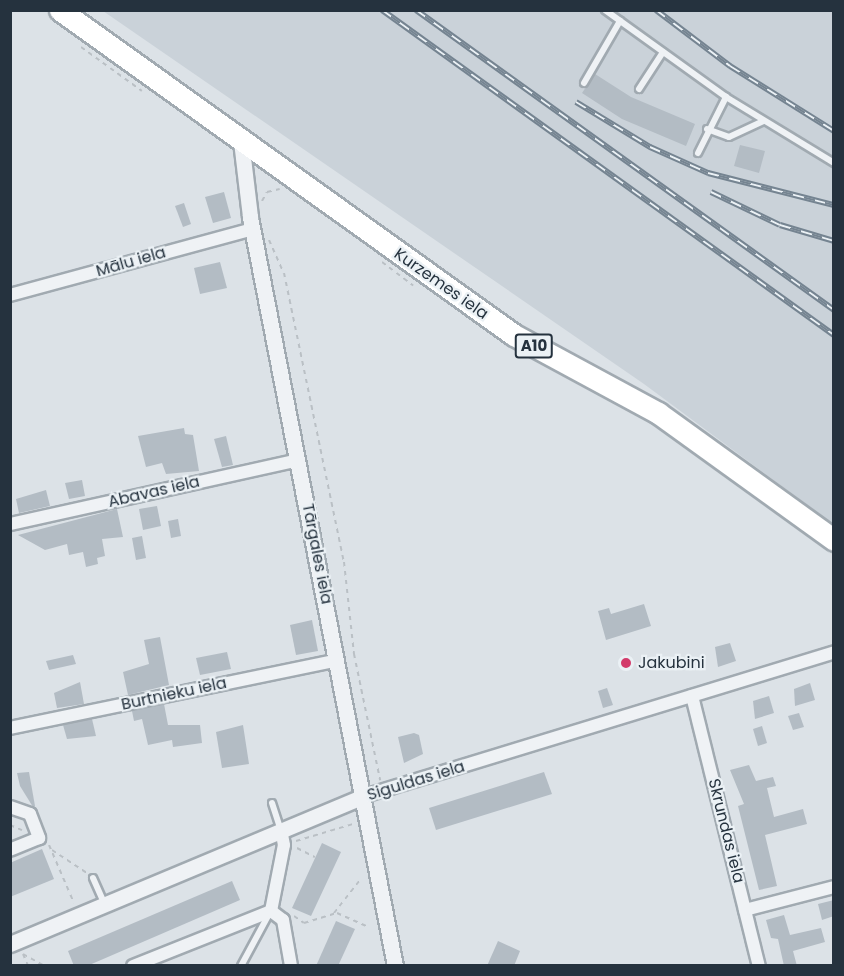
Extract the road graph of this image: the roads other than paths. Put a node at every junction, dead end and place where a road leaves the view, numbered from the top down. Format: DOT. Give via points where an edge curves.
graph roads {
  1 [pos="60,10"];
  2 [pos="606,10"];
  3 [pos="620,21"];
  4 [pos="663,52"];
  5 [pos="584,83"];
  6 [pos="639,89"];
  7 [pos="726,97"];
  8 [pos="764,122"];
  9 [pos="706,129"];
  10 [pos="241,141"];
  11 [pos="698,153"];
  12 [pos="834,163"];
  13 [pos="258,230"];
  14 [pos="10,296"];
  15 [pos="298,460"];
  16 [pos="10,524"];
  17 [pos="834,540"];
  18 [pos="833,655"];
  19 [pos="337,660"];
  20 [pos="692,696"];
  21 [pos="10,728"];
  22 [pos="361,797"];
  23 [pos="272,803"];
  24 [pos="10,807"];
  25 [pos="281,830"];
  26 [pos="10,849"];
  27 [pos="93,878"];
  28 [pos="834,887"];
  29 [pos="105,905"];
  30 [pos="271,910"];
  31 [pos="745,910"];
  32 [pos="10,944"];
  33 [pos="133,966"];
  34 [pos="242,966"];
  35 [pos="291,966"];
  36 [pos="395,966"];
  37 [pos="759,966"];
  1 -- 10 [label="highway, Kurzemes iela / A10"];
  2 -- 3 [label="lane"];
  3 -- 4 [label="lane"];
  3 -- 5 [label="lane"];
  4 -- 6 [label="lane"];
  4 -- 7 [label="lane"];
  7 -- 8 [label="lane"];
  7 -- 9 [label="lane"];
  8 -- 9 [label="lane" via="729,137"];
  8 -- 12 [label="lane"];
  9 -- 11 [label="lane"];
  10 -- 13 [label="street, Tārgales iela"];
  10 -- 17 [label="highway, Kurzemes iela / A10" via="514,335 658,414"];
  13 -- 14 [label="street, Mālu iela"];
  13 -- 15 [label="street, Tārgales iela"];
  15 -- 16 [label="street, Abavas iela"];
  15 -- 19 [label="street, Tārgales iela"];
  18 -- 20 [label="street, Siguldas iela"];
  19 -- 21 [label="street, Burtnieku iela"];
  19 -- 22 [label="street, Tārgales iela"];
  20 -- 22 [label="street, Siguldas iela"];
  20 -- 31 [label="street, Skrundas iela"];
  22 -- 25 [label="street, Siguldas iela"];
  22 -- 36 [label="street, Tārgales iela"];
  23 -- 25 [label="lane"];
  24 -- 26 [label="street" via="30,814 39,838"];
  25 -- 29 [label="street, Siguldas iela"];
  25 -- 30 [label="street" via="284,845"];
  27 -- 29 [label="lane"];
  28 -- 31 [label="street"];
  29 -- 32 [label="street, Siguldas iela"];
  30 -- 33 [label="street"];
  30 -- 34 [label="lane"];
  30 -- 35 [label="street" via="283,920"];
  31 -- 37 [label="street, Skrundas iela"];
}
